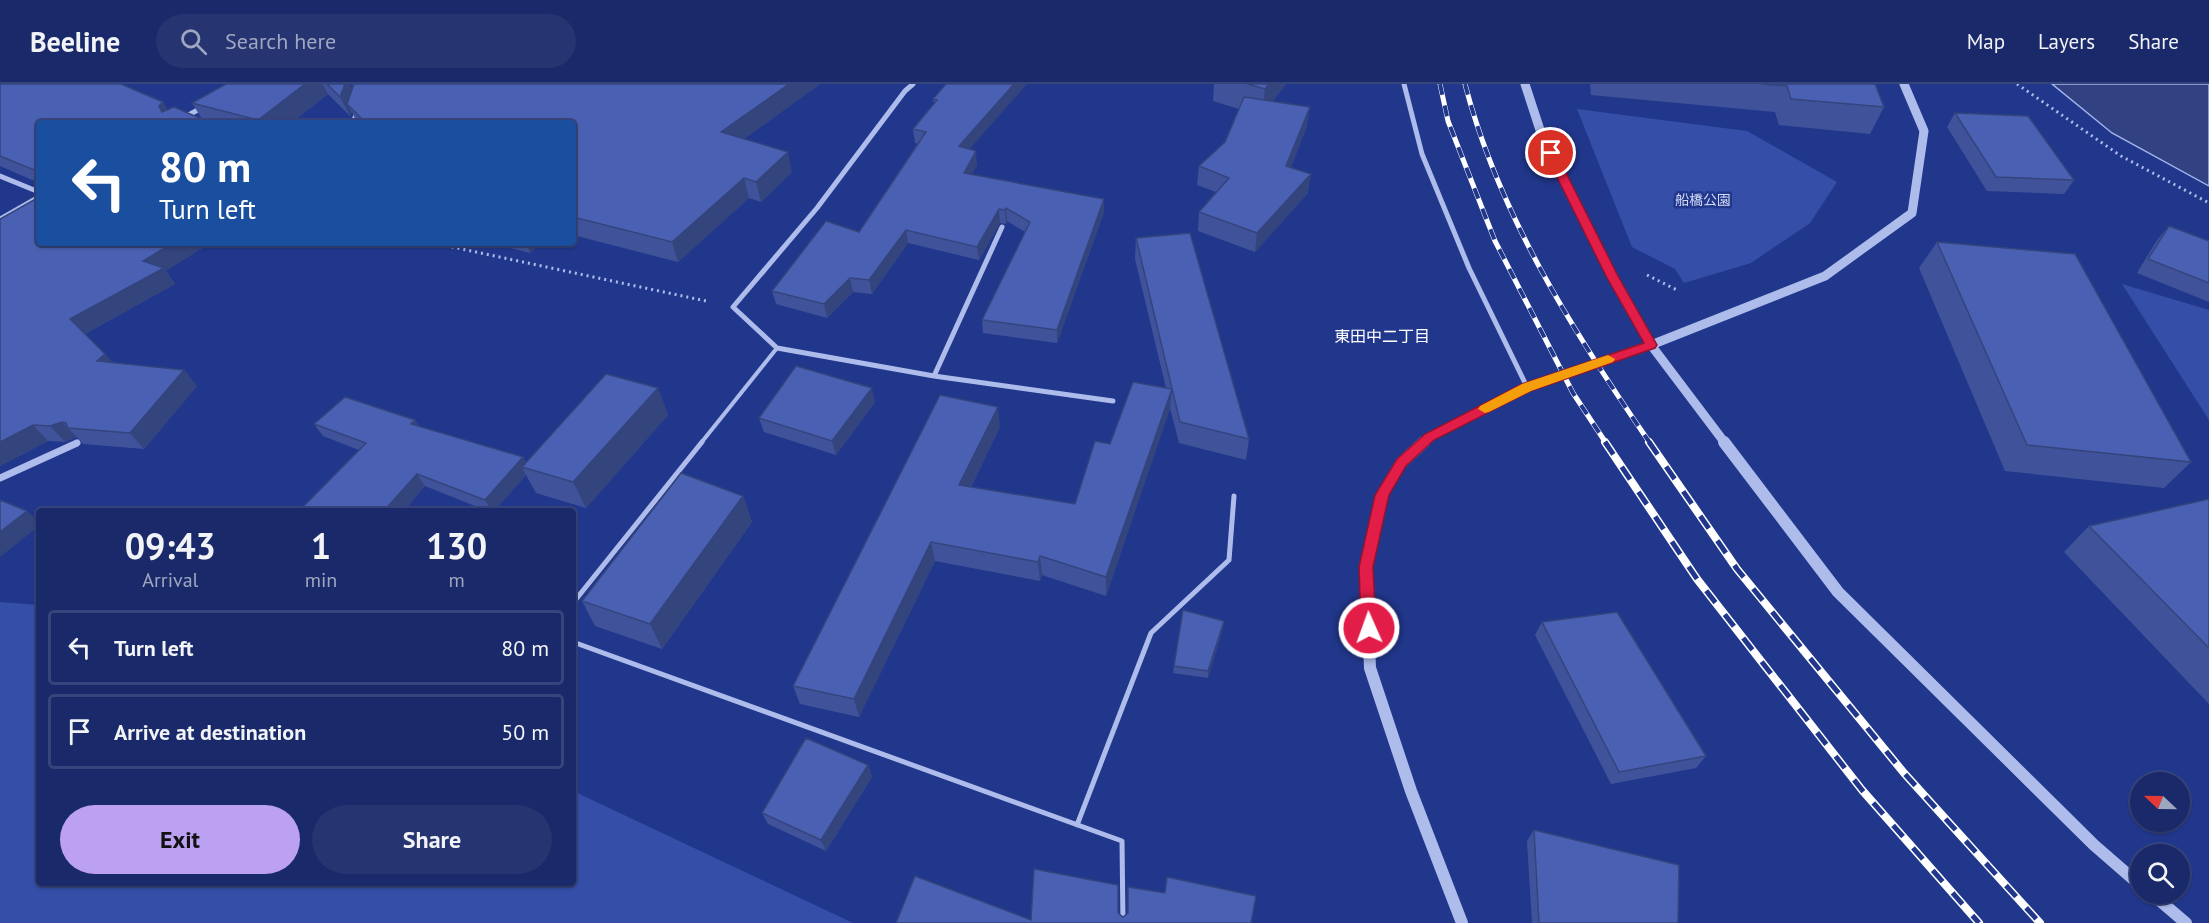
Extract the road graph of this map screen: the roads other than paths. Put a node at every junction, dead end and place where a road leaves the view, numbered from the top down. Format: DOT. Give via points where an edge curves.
graph roads {
  1 [pos="913,84"];
  2 [pos="1404,84"];
  3 [pos="1525,84"];
  4 [pos="1904,84"];
  5 [pos="359,104"];
  6 [pos="205,106"];
  7 [pos="179,120"];
  8 [pos="354,120"];
  9 [pos="0,176"];
  10 [pos="36,191"];
  11 [pos="36,199"];
  12 [pos="0,219"];
  13 [pos="1002,227"];
  14 [pos="1651,345"];
  15 [pos="777,348"];
  16 [pos="934,376"];
  17 [pos="1527,387"];
  18 [pos="1113,401"];
  19 [pos="77,443"];
  20 [pos="0,478"];
  21 [pos="1234,496"];
  22 [pos="576,599"];
  23 [pos="576,643"];
  24 [pos="1077,825"];
  25 [pos="2130,876"];
  26 [pos="2164,904"];
  27 [pos="1123,923"];
  28 [pos="1462,923"];
  29 [pos="2186,923"];
  1 -- 15 [label="street" via="817,208 733,307"];
  2 -- 17 [label="street" via="1422,154 1469,268"];
  3 -- 14 [label="street" via="1540,133"];
  4 -- 14 [label="street" via="1924,131 1912,213 1825,276"];
  5 -- 8 [label="street"];
  6 -- 7 [label="street"];
  9 -- 10 [label="street"];
  11 -- 12 [label="street"];
  13 -- 16 [label="street"];
  14 -- 17 [label="street"];
  14 -- 25 [label="street" via="1838,592"];
  15 -- 16 [label="street"];
  15 -- 22 [label="lane"];
  16 -- 18 [label="street"];
  17 -- 28 [label="street" via="1430,437 1401,463 1382,495 1366,567 1370,668"];
  19 -- 20 [label="street"];
  21 -- 24 [label="lane" via="1229,560 1151,633"];
  23 -- 24 [label="lane"];
  24 -- 27 [label="lane" via="1122,841"];
  26 -- 29 [label="street"];
}
